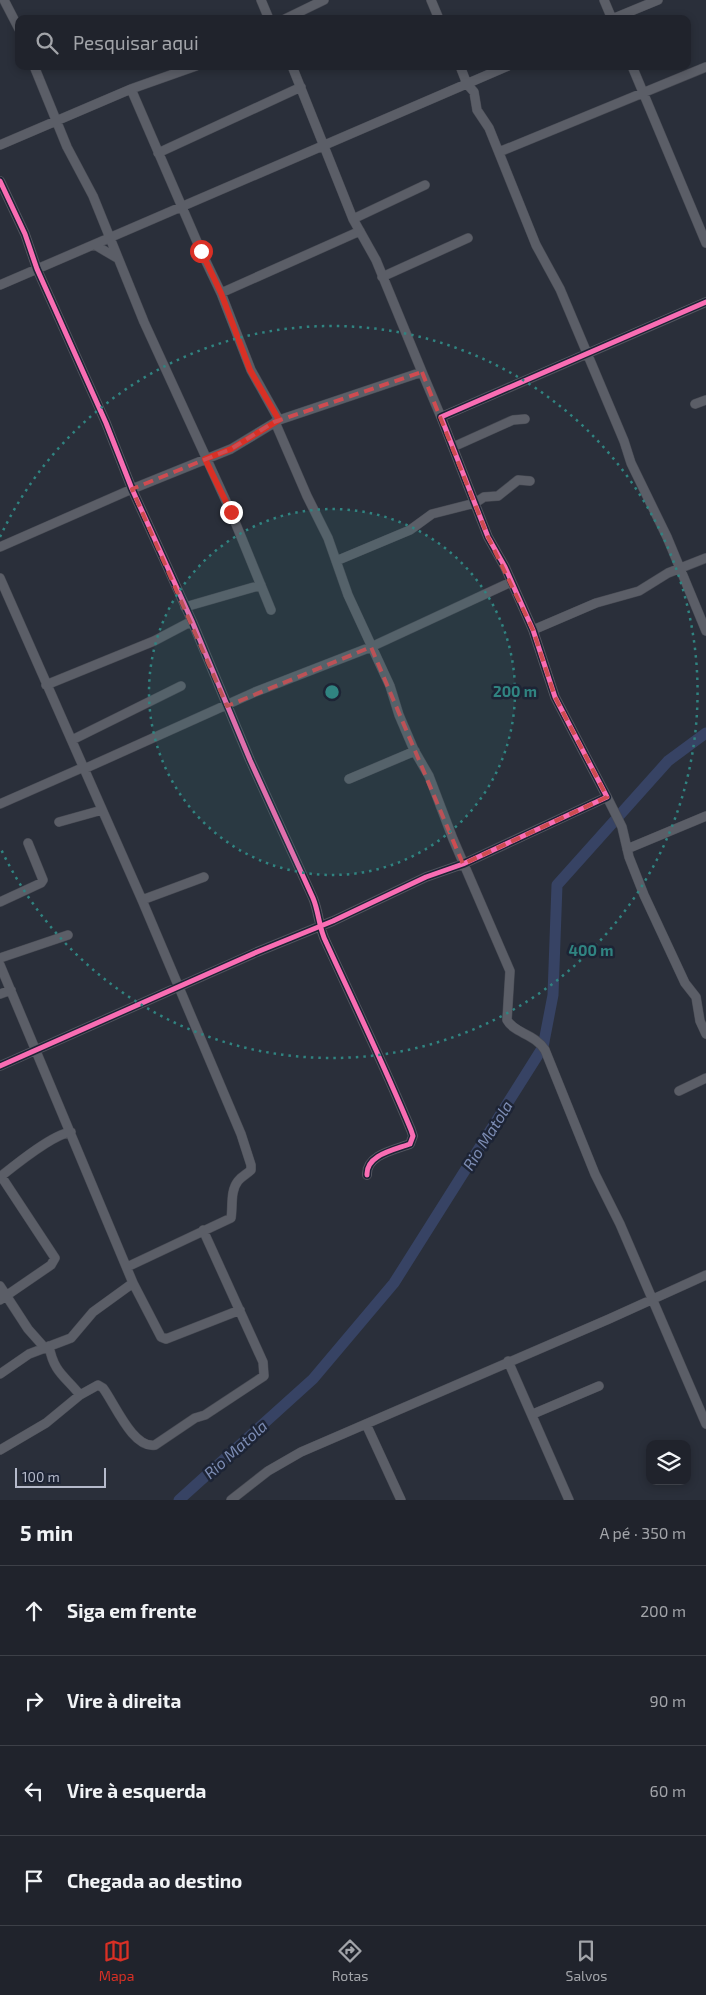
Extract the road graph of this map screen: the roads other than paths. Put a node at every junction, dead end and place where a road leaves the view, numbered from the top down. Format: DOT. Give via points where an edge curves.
graph roads {
  1 [pos="261,0"];
  2 [pos="324,0"];
  3 [pos="431,0"];
  4 [pos="604,0"];
  5 [pos="658,0"];
  6 [pos="5,2"];
  7 [pos="268,15"];
  8 [pos="293,15"];
  9 [pos="437,15"];
  10 [pos="610,15"];
  11 [pos="622,15"];
  12 [pos="15,21"];
  13 [pos="706,67"];
  14 [pos="36,70"];
  15 [pos="185,70"];
  16 [pos="294,70"];
  17 [pos="462,70"];
  18 [pos="499,70"];
  19 [pos="634,70"];
  20 [pos="467,84"];
  21 [pos="300,87"];
  22 [pos="131,89"];
  23 [pos="644,92"];
  24 [pos="56,121"];
  25 [pos="0,145"];
  26 [pos="325,146"];
  27 [pos="499,152"];
  28 [pos="158,153"];
  29 [pos="0,181"];
  30 [pos="425,186"];
  31 [pos="181,207"];
  32 [pos="353,219"];
  33 [pos="360,231"];
  34 [pos="111,238"];
  35 [pos="468,238"];
  36 [pos="706,243"];
  37 [pos="95,245"];
  38 [pos="117,258"];
  39 [pos="37,270"];
  40 [pos="382,277"];
  41 [pos="0,285"];
  42 [pos="221,293"];
  43 [pos="706,302"];
  44 [pos="586,354"];
  45 [pos="422,372"];
  46 [pos="706,400"];
  47 [pos="695,404"];
  48 [pos="441,417"];
  49 [pos="525,419"];
  50 [pos="274,423"];
  51 [pos="453,447"];
  52 [pos="205,459"];
  53 [pos="530,481"];
  54 [pos="132,489"];
  55 [pos="476,503"];
  56 [pos="0,547"];
  57 [pos="706,558"];
  58 [pos="336,561"];
  59 [pos="680,570"];
  60 [pos="0,578"];
  61 [pos="511,582"];
  62 [pos="261,586"];
  63 [pos="185,607"];
  64 [pos="271,610"];
  65 [pos="192,622"];
  66 [pos="533,630"];
  67 [pos="706,631"];
  68 [pos="371,647"];
  69 [pos="46,685"];
  70 [pos="181,686"];
  71 [pos="227,706"];
  72 [pos="72,740"];
  73 [pos="415,751"];
  74 [pos="84,768"];
  75 [pos="349,779"];
  76 [pos="607,797"];
  77 [pos="0,804"];
  78 [pos="102,810"];
  79 [pos="706,816"];
  80 [pos="59,822"];
  81 [pos="28,843"];
  82 [pos="627,849"];
  83 [pos="463,864"];
  84 [pos="204,877"];
  85 [pos="142,900"];
  86 [pos="0,902"];
  87 [pos="322,925"];
  88 [pos="68,935"];
  89 [pos="0,958"];
  90 [pos="0,965"];
  91 [pos="177,988"];
  92 [pos="11,990"];
  93 [pos="0,994"];
  94 [pos="706,1034"];
  95 [pos="35,1050"];
  96 [pos="0,1066"];
  97 [pos="706,1078"];
  98 [pos="679,1091"];
  99 [pos="67,1130"];
  100 [pos="367,1175"];
  101 [pos="0,1176"];
  102 [pos="203,1230"];
  103 [pos="127,1267"];
  104 [pos="706,1275"];
  105 [pos="132,1283"];
  106 [pos="0,1286"];
  107 [pos="3,1298"];
  108 [pos="652,1300"];
  109 [pos="240,1310"];
  110 [pos="28,1329"];
  111 [pos="47,1346"];
  112 [pos="29,1354"];
  113 [pos="508,1361"];
  114 [pos="0,1374"];
  115 [pos="72,1386"];
  116 [pos="599,1386"];
  117 [pos="90,1388"];
  118 [pos="80,1396"];
  119 [pos="533,1414"];
  120 [pos="366,1424"];
  121 [pos="706,1424"];
  122 [pos="0,1450"];
  123 [pos="231,1500"];
  124 [pos="401,1500"];
  125 [pos="569,1500"];
  1 -- 7 [label="street"];
  2 -- 8 [label="street"];
  3 -- 9 [label="street"];
  4 -- 10 [label="street"];
  5 -- 11 [label="street"];
  6 -- 12 [label="street"];
  13 -- 23 [label="street"];
  14 -- 24 [label="street"];
  15 -- 22 [label="street"];
  16 -- 21 [label="street"];
  17 -- 20 [label="street"];
  18 -- 20 [label="street"];
  19 -- 23 [label="street"];
  20 -- 26 [label="street"];
  20 -- 27 [label="street" via="474,92 477,110"];
  21 -- 26 [label="street"];
  21 -- 28 [label="street"];
  22 -- 24 [label="street"];
  22 -- 28 [label="street"];
  23 -- 27 [label="street"];
  23 -- 36 [label="street"];
  24 -- 25 [label="street"];
  24 -- 34 [label="street"];
  26 -- 31 [label="street"];
  26 -- 32 [label="street"];
  27 -- 44 [label="street" via="536,245 560,289"];
  28 -- 31 [label="street"];
  29 -- 39 [label="street" via="25,234"];
  30 -- 32 [label="street"];
  31 -- 34 [label="street"];
  31 -- 42 [label="street"];
  32 -- 33 [label="street"];
  33 -- 40 [label="street"];
  33 -- 42 [label="street"];
  34 -- 37 [label="street"];
  34 -- 38 [label="street"];
  35 -- 40 [label="street"];
  37 -- 38 [label="street"];
  37 -- 39 [label="street"];
  38 -- 52 [label="street"];
  39 -- 41 [label="street"];
  39 -- 54 [label="street"];
  40 -- 45 [label="street"];
  42 -- 50 [label="street"];
  43 -- 44 [label="street"];
  44 -- 48 [label="street"];
  44 -- 59 [label="street"];
  45 -- 48 [label="street"];
  45 -- 50 [label="street"];
  46 -- 47 [label="street"];
  48 -- 51 [label="street"];
  49 -- 51 [label="street" via="513,420"];
  50 -- 52 [label="street" via="231,449"];
  50 -- 58 [label="street"];
  51 -- 55 [label="street"];
  52 -- 54 [label="street"];
  52 -- 62 [label="street"];
  53 -- 55 [label="street" via="518,480 498,496 484,497"];
  54 -- 56 [label="street"];
  54 -- 63 [label="street"];
  55 -- 58 [label="street" via="432,514 410,530"];
  55 -- 61 [label="street" via="488,537"];
  57 -- 59 [label="street"];
  58 -- 68 [label="street"];
  59 -- 66 [label="street" via="668,573 639,591 596,603"];
  59 -- 67 [label="street"];
  60 -- 69 [label="street"];
  61 -- 66 [label="street"];
  61 -- 68 [label="street"];
  62 -- 63 [label="street"];
  62 -- 64 [label="street"];
  63 -- 65 [label="street"];
  65 -- 69 [label="street"];
  65 -- 71 [label="street"];
  66 -- 76 [label="street" via="555,696"];
  68 -- 71 [label="street" via="342,656"];
  68 -- 73 [label="street"];
  69 -- 72 [label="street"];
  70 -- 72 [label="street"];
  71 -- 74 [label="street"];
  71 -- 87 [label="street"];
  72 -- 74 [label="street"];
  73 -- 75 [label="street"];
  73 -- 83 [label="street" via="429,776"];
  74 -- 77 [label="street"];
  74 -- 78 [label="street"];
  76 -- 82 [label="street" via="622,827"];
  76 -- 83 [label="street"];
  78 -- 80 [label="street"];
  78 -- 85 [label="street"];
  79 -- 82 [label="street"];
  81 -- 86 [label="street" via="42,883"];
  82 -- 94 [label="street" via="644,895 686,983 696,997"];
  83 -- 87 [label="street" via="426,877"];
  83 -- 108 [label="street" via="510,971 507,1020 538,1040 545,1050 595,1174"];
  84 -- 85 [label="street"];
  85 -- 91 [label="street"];
  87 -- 91 [label="street"];
  87 -- 100 [label="street" via="324,940 343,975 413,1136 410,1144 372,1160 366,1167"];
  88 -- 89 [label="street"];
  90 -- 92 [label="street"];
  91 -- 95 [label="street"];
  91 -- 102 [label="street" via="251,1165 251,1170 238,1180 235,1187 231,1218"];
  92 -- 93 [label="street"];
  92 -- 95 [label="street"];
  95 -- 96 [label="street"];
  95 -- 99 [label="street"];
  97 -- 98 [label="street"];
  99 -- 101 [label="street" via="36,1148"];
  99 -- 103 [label="street"];
  101 -- 107 [label="street" via="55,1258 51,1265"];
  102 -- 103 [label="street"];
  102 -- 109 [label="street"];
  103 -- 105 [label="street"];
  104 -- 108 [label="street"];
  105 -- 109 [label="street" via="161,1337 166,1339"];
  105 -- 111 [label="street" via="93,1312 71,1338"];
  106 -- 107 [label="street"];
  107 -- 110 [label="street"];
  108 -- 113 [label="street"];
  108 -- 121 [label="street"];
  109 -- 117 [label="street" via="263,1362 264,1376 155,1445 141,1443 129,1430 102,1386"];
  110 -- 111 [label="street"];
  110 -- 112 [label="street"];
  111 -- 112 [label="street"];
  111 -- 115 [label="street" via="58,1370"];
  112 -- 114 [label="street"];
  113 -- 119 [label="street"];
  113 -- 120 [label="street"];
  115 -- 117 [label="street"];
  115 -- 118 [label="street"];
  116 -- 119 [label="street"];
  117 -- 118 [label="street"];
  118 -- 122 [label="street" via="46,1423"];
  119 -- 125 [label="street"];
  120 -- 123 [label="street" via="301,1452"];
  120 -- 124 [label="street"];
}
